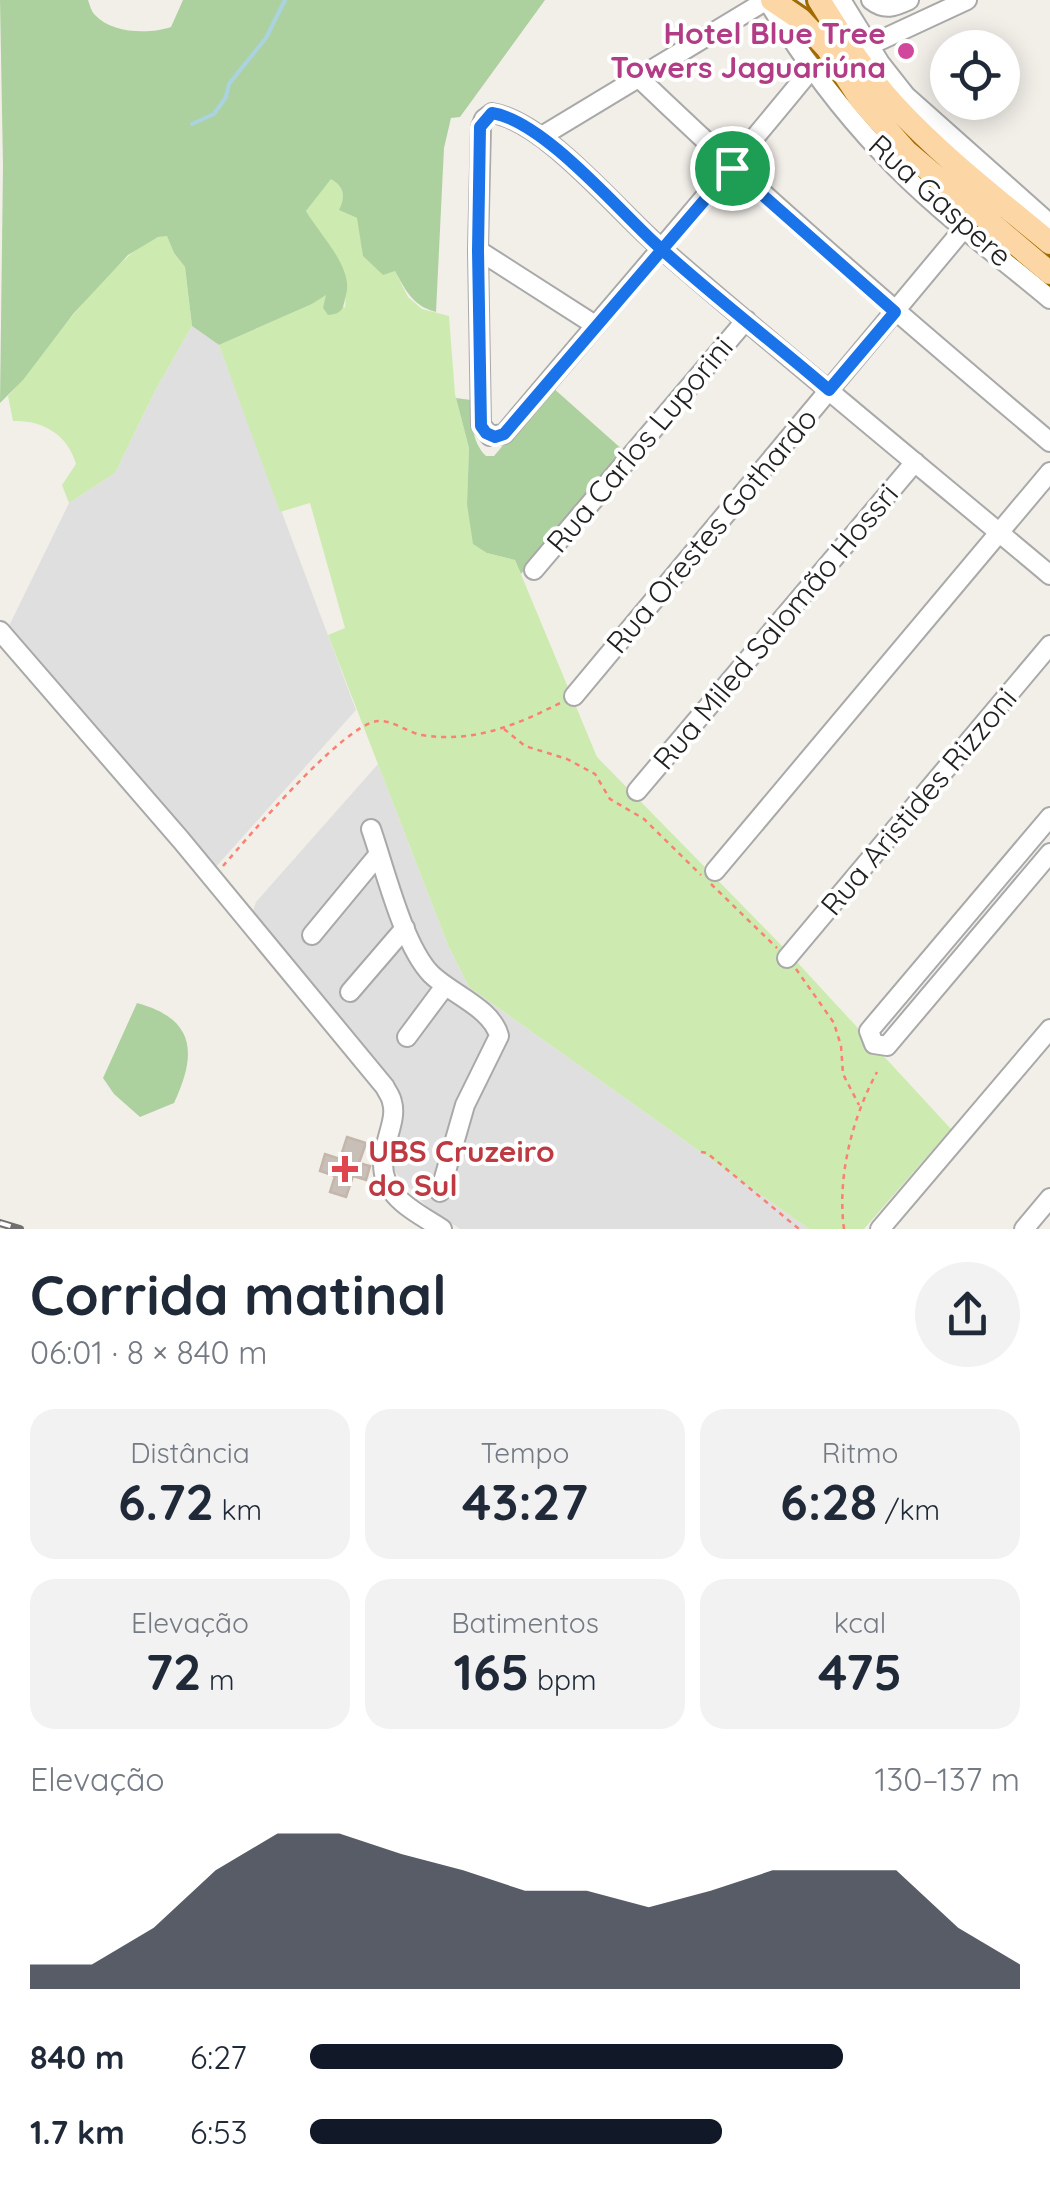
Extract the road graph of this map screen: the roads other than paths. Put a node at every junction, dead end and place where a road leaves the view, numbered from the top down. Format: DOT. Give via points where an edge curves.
graph roads {
  1 [pos="768,0"];
  2 [pos="819,0"];
  3 [pos="841,0"];
  4 [pos="871,0"];
  5 [pos="909,0"];
  6 [pos="967,0"];
  7 [pos="868,46"];
  8 [pos="813,67"];
  9 [pos="638,76"];
  10 [pos="542,136"];
  11 [pos="732,168"];
  12 [pos="1050,224"];
  13 [pos="965,227"];
  14 [pos="1050,243"];
  15 [pos="660,248"];
  16 [pos="478,250"];
  17 [pos="1050,273"];
  18 [pos="1050,299"];
  19 [pos="895,312"];
  20 [pos="746,320"];
  21 [pos="595,326"];
  22 [pos="829,390"];
  23 [pos="1050,442"];
  24 [pos="915,462"];
  25 [pos="1050,472"];
  26 [pos="999,532"];
  27 [pos="534,570"];
  28 [pos="1050,575"];
  29 [pos="0,631"];
  30 [pos="1050,645"];
  31 [pos="574,696"];
  32 [pos="638,792"];
  33 [pos="1050,817"];
  34 [pos="371,830"];
  35 [pos="1050,853"];
  36 [pos="380,854"];
  37 [pos="1016,856"];
  38 [pos="715,870"];
  39 [pos="1034,872"];
  40 [pos="405,928"];
  41 [pos="312,935"];
  42 [pos="788,958"];
  43 [pos="445,986"];
  44 [pos="350,992"];
  45 [pos="1050,1029"];
  46 [pos="407,1037"];
  47 [pos="440,1192"];
  48 [pos="1050,1198"];
  49 [pos="442,1229"];
  50 [pos="880,1229"];
  51 [pos="1024,1229"];
  1 -- 8 [label="street, Rua Gaspere"];
  1 -- 9 [label="street"];
  1 -- 17 [label="main road" via="800,19 827,48 907,152"];
  2 -- 14 [label="main road" via="895,106"];
  3 -- 7 [label="street"];
  4 -- 5 [label="street" via="882,8"];
  6 -- 7 [label="street"];
  7 -- 12 [label="street" via="906,96"];
  8 -- 11 [label="street"];
  8 -- 13 [label="street, Rua Gaspere" via="880,152"];
  9 -- 10 [label="street"];
  9 -- 11 [label="street"];
  10 -- 15 [label="street"];
  10 -- 16 [label="street" via="492,113 480,127"];
  11 -- 15 [label="street"];
  11 -- 19 [label="street"];
  13 -- 18 [label="street, Rua Gaspere"];
  13 -- 19 [label="street, Rua Orestes Gothardo"];
  15 -- 20 [label="street"];
  15 -- 21 [label="street"];
  16 -- 21 [label="street"];
  16 -- 21 [label="street" via="481,426 490,436 504,434"];
  19 -- 22 [label="street, Rua Orestes Gothardo"];
  19 -- 23 [label="street"];
  20 -- 22 [label="street"];
  20 -- 27 [label="street, Rua Carlos Luporini"];
  22 -- 24 [label="street"];
  22 -- 31 [label="street, Rua Orestes Gothardo"];
  24 -- 26 [label="street"];
  24 -- 32 [label="street, Rua Miled Salomão Hossri"];
  25 -- 26 [label="street"];
  26 -- 28 [label="street"];
  26 -- 38 [label="street"];
  29 -- 49 [label="street" via="385,1087 393,1102 384,1142 389,1184"];
  30 -- 42 [label="street, Rua Aristides Rizzoni"];
  33 -- 37 [label="street"];
  34 -- 36 [label="street"];
  35 -- 39 [label="street"];
  36 -- 40 [label="street"];
  36 -- 41 [label="street"];
  37 -- 39 [label="street"];
  37 -- 39 [label="street" via="869,1031 874,1044 887,1046"];
  40 -- 43 [label="street" via="414,954"];
  40 -- 44 [label="street"];
  43 -- 46 [label="street"];
  43 -- 47 [label="street" via="496,1024 500,1036 465,1105"];
  45 -- 50 [label="street"];
  48 -- 51 [label="street"];
}
